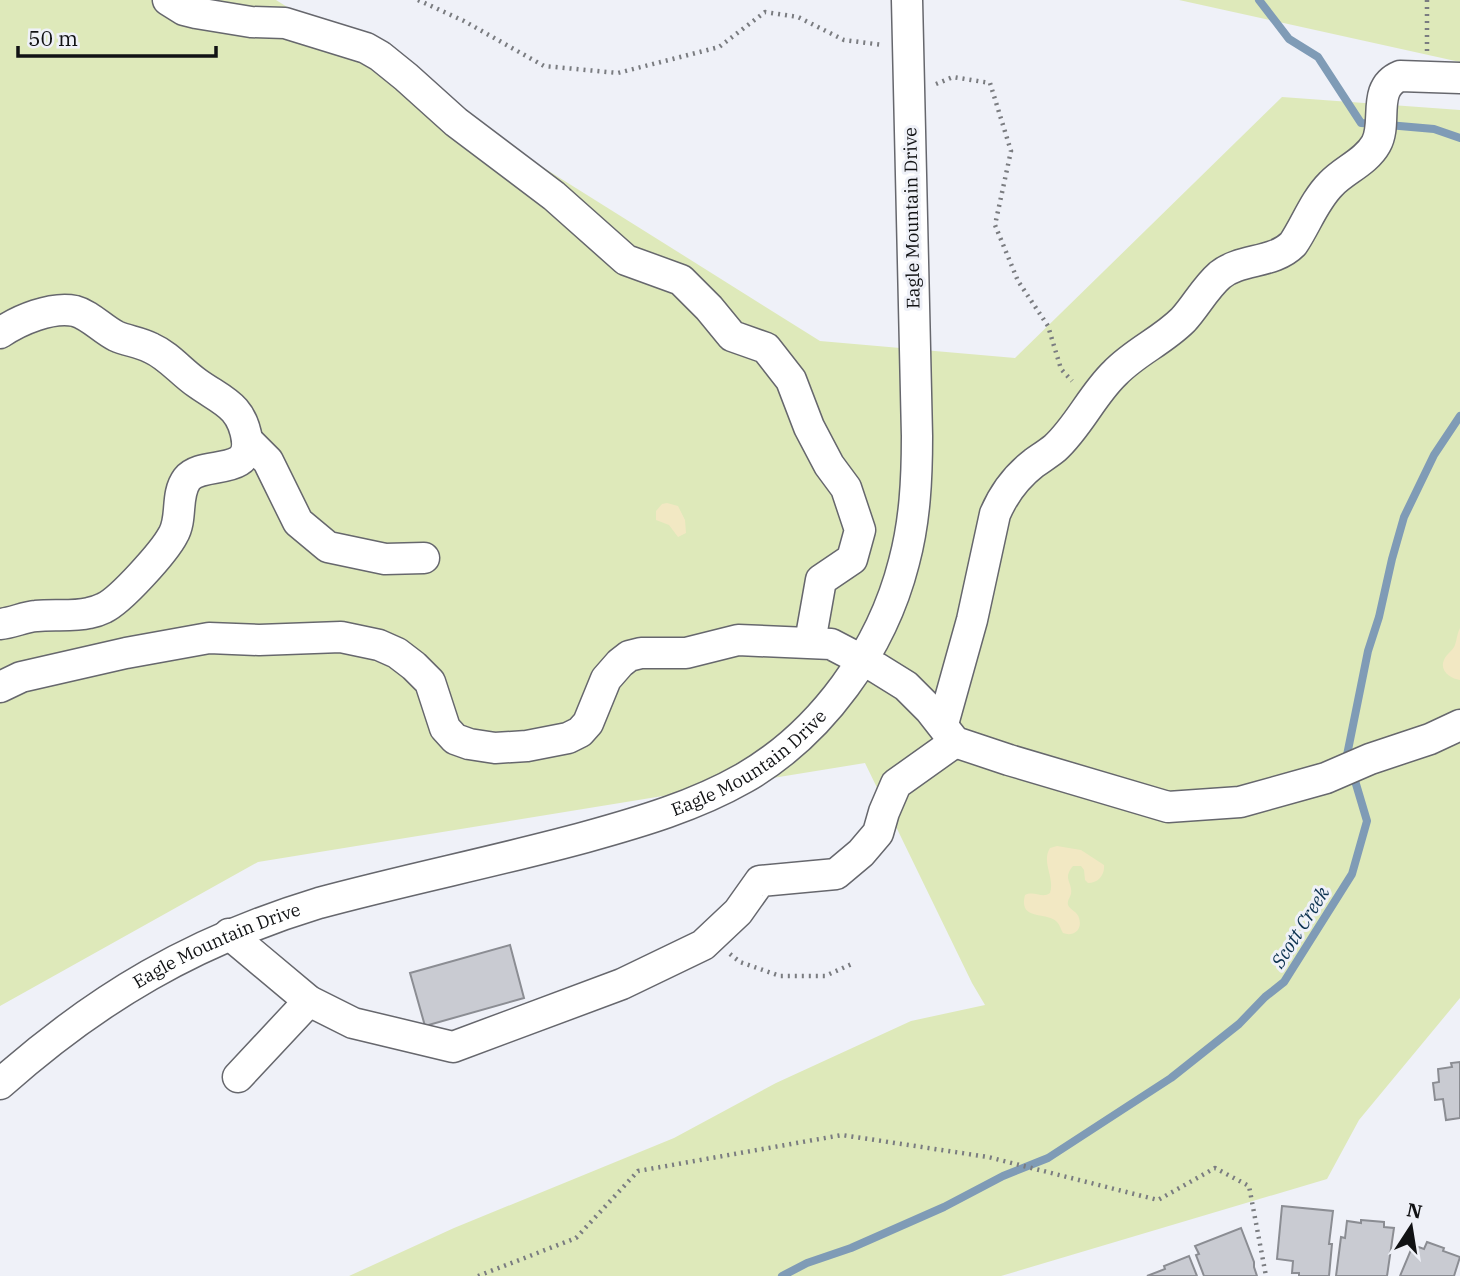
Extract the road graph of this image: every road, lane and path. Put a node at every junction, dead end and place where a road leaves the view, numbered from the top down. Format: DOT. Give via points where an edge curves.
graph roads {
  1 [pos="168,0"];
  2 [pos="418,0"];
  3 [pos="907,0"];
  4 [pos="1427,0"];
  5 [pos="908,47"];
  6 [pos="1427,76"];
  7 [pos="1460,78"];
  8 [pos="910,95"];
  9 [pos="0,332"];
  10 [pos="1092,401"];
  11 [pos="247,440"];
  12 [pos="424,558"];
  13 [pos="0,624"];
  14 [pos="810,642"];
  15 [pos="862,660"];
  16 [pos="0,687"];
  17 [pos="1460,725"];
  18 [pos="949,733"];
  19 [pos="229,934"];
  20 [pos="710,938"];
  21 [pos="854,963"];
  22 [pos="309,1001"];
  23 [pos="238,1077"];
  24 [pos="0,1084"];
  25 [pos="478,1276"];
  26 [pos="1266,1276"];
  1 -- 14 [label="street" via="196,13 285,23 380,56 456,122 554,196 625,260 681,280 732,336 766,348 791,380 809,427 846,488 860,530 852,559 821,580"];
  2 -- 5 [label="path" via="544,66 593,71 618,73 719,47 765,12 798,17 844,40"];
  3 -- 5 [label="street, Eagle Mountain Drive"];
  4 -- 6 [label="path"];
  5 -- 8 [label="street, Eagle Mountain Drive"];
  6 -- 7 [label="street"];
  6 -- 10 [label="street" via="1391,80 1385,88 1377,142 1331,183 1286,251 1223,273 1183,320 1118,370"];
  8 -- 10 [label="path" via="953,77 990,83 1012,150 995,225 1018,281 1048,326 1060,369"];
  8 -- 15 [label="street, Eagle Mountain Drive" via="916,496 895,593"];
  9 -- 11 [label="street" via="28,318 75,311 115,335 150,347 224,399 236,412"];
  10 -- 18 [label="street" via="1055,448 1015,480 995,514"];
  11 -- 12 [label="street" via="268,461 298,522 328,547 385,559"];
  11 -- 13 [label="street" via="245,454 234,464 188,478 173,536 125,593 106,608"];
  14 -- 15 [label="street" via="831,644"];
  14 -- 16 [label="street" via="738,640 685,653 629,656 606,679 580,732 527,746 495,748 455,739 445,728 430,682 397,653 341,637 209,638 21,677"];
  15 -- 18 [label="street" via="906,686"];
  15 -- 19 [label="street, Eagle Mountain Drive" via="829,706 791,744 745,777 708,796 625,826 358,892"];
  17 -- 18 [label="street" via="1326,778 1240,802 1168,807 1009,760"];
  18 -- 20 [label="street" via="896,784 878,832 861,853 836,874 760,881 738,912"];
  19 -- 22 [label="street"];
  19 -- 24 [label="street, Eagle Mountain Drive" via="94,1008"];
  20 -- 21 [label="path" via="740,962 780,975 825,976"];
  20 -- 22 [label="street" via="622,984 453,1047 353,1023"];
  22 -- 23 [label="street"];
  25 -- 26 [label="path" via="576,1238 638,1171 842,1135 988,1157 1158,1200 1215,1168 1249,1186"];
}
